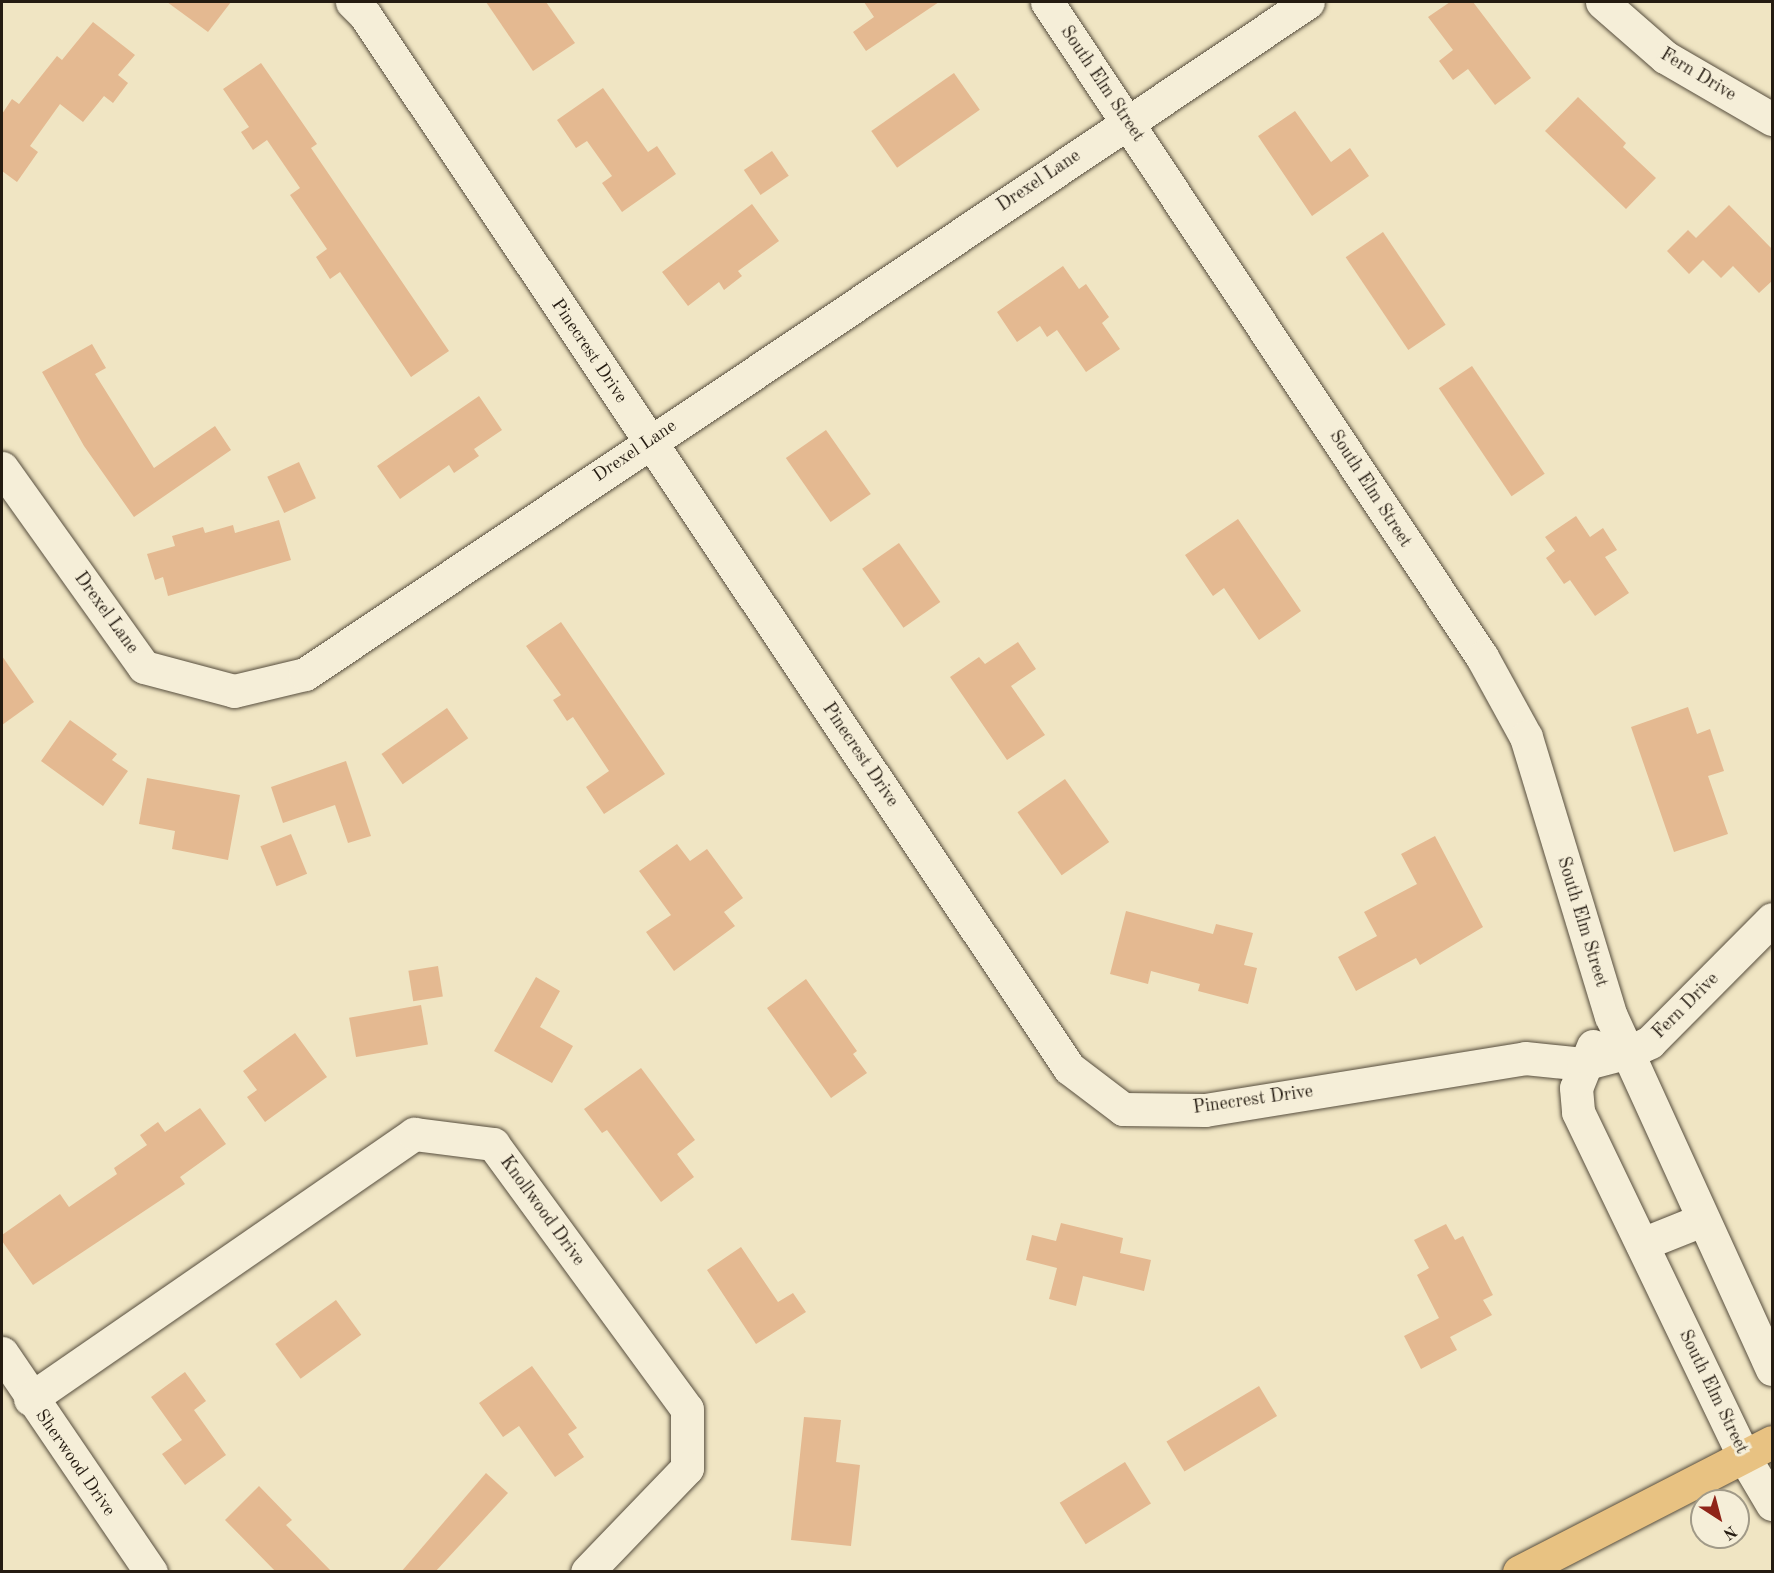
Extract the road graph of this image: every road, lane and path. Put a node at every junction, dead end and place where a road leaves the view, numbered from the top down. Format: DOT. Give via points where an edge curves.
graph roads {
  1 [pos="352,2"];
  2 [pos="1047,2"];
  3 [pos="1308,2"];
  4 [pos="1602,2"];
  5 [pos="1773,119"];
  6 [pos="1127,122"];
  7 [pos="649,441"];
  8 [pos="2,468"];
  9 [pos="1773,919"];
  10 [pos="1611,1016"];
  11 [pos="1629,1052"];
  12 [pos="1583,1064"];
  13 [pos="1702,1220"];
  14 [pos="1642,1244"];
  15 [pos="2,1353"];
  16 [pos="1773,1369"];
  17 [pos="30,1399"];
  18 [pos="1773,1442"];
  19 [pos="1743,1455"];
  20 [pos="1773,1504"];
  21 [pos="151,1572"];
  22 [pos="587,1572"];
  23 [pos="1519,1572"];
  1 -- 7 [label="street, Pinecrest Drive" via="365,15"];
  2 -- 6 [label="street, South Elm Street"];
  3 -- 6 [label="street, Drexel Lane"];
  4 -- 5 [label="street, Fern Drive" via="1665,57"];
  6 -- 7 [label="street, Drexel Lane"];
  6 -- 10 [label="street, South Elm Street" via="1482,657 1526,737"];
  7 -- 8 [label="street, Drexel Lane" via="305,674 234,691 144,667"];
  7 -- 12 [label="street, Pinecrest Drive" via="1069,1068 1123,1110 1205,1110 1525,1058"];
  9 -- 11 [label="street, Fern Drive" via="1650,1042"];
  10 -- 11 [label="street, South Elm Street"];
  10 -- 12 [label="street, South Elm Street"];
  11 -- 12 [label="street, Fern Drive"];
  11 -- 13 [label="street, South Elm Street"];
  12 -- 14 [label="street, South Elm Street" via="1576,1088 1578,1112"];
  13 -- 14 [label="street"];
  13 -- 16 [label="street, South Elm Street"];
  14 -- 19 [label="street, South Elm Street"];
  15 -- 17 [label="street, Sherwood Drive"];
  17 -- 21 [label="street, Sherwood Drive"];
  17 -- 22 [label="street, Knollwood Drive" via="414,1134 494,1144 687,1408 687,1468"];
  18 -- 19 [label="highway"];
  19 -- 20 [label="street, South Elm Street"];
  19 -- 23 [label="highway"];
}
